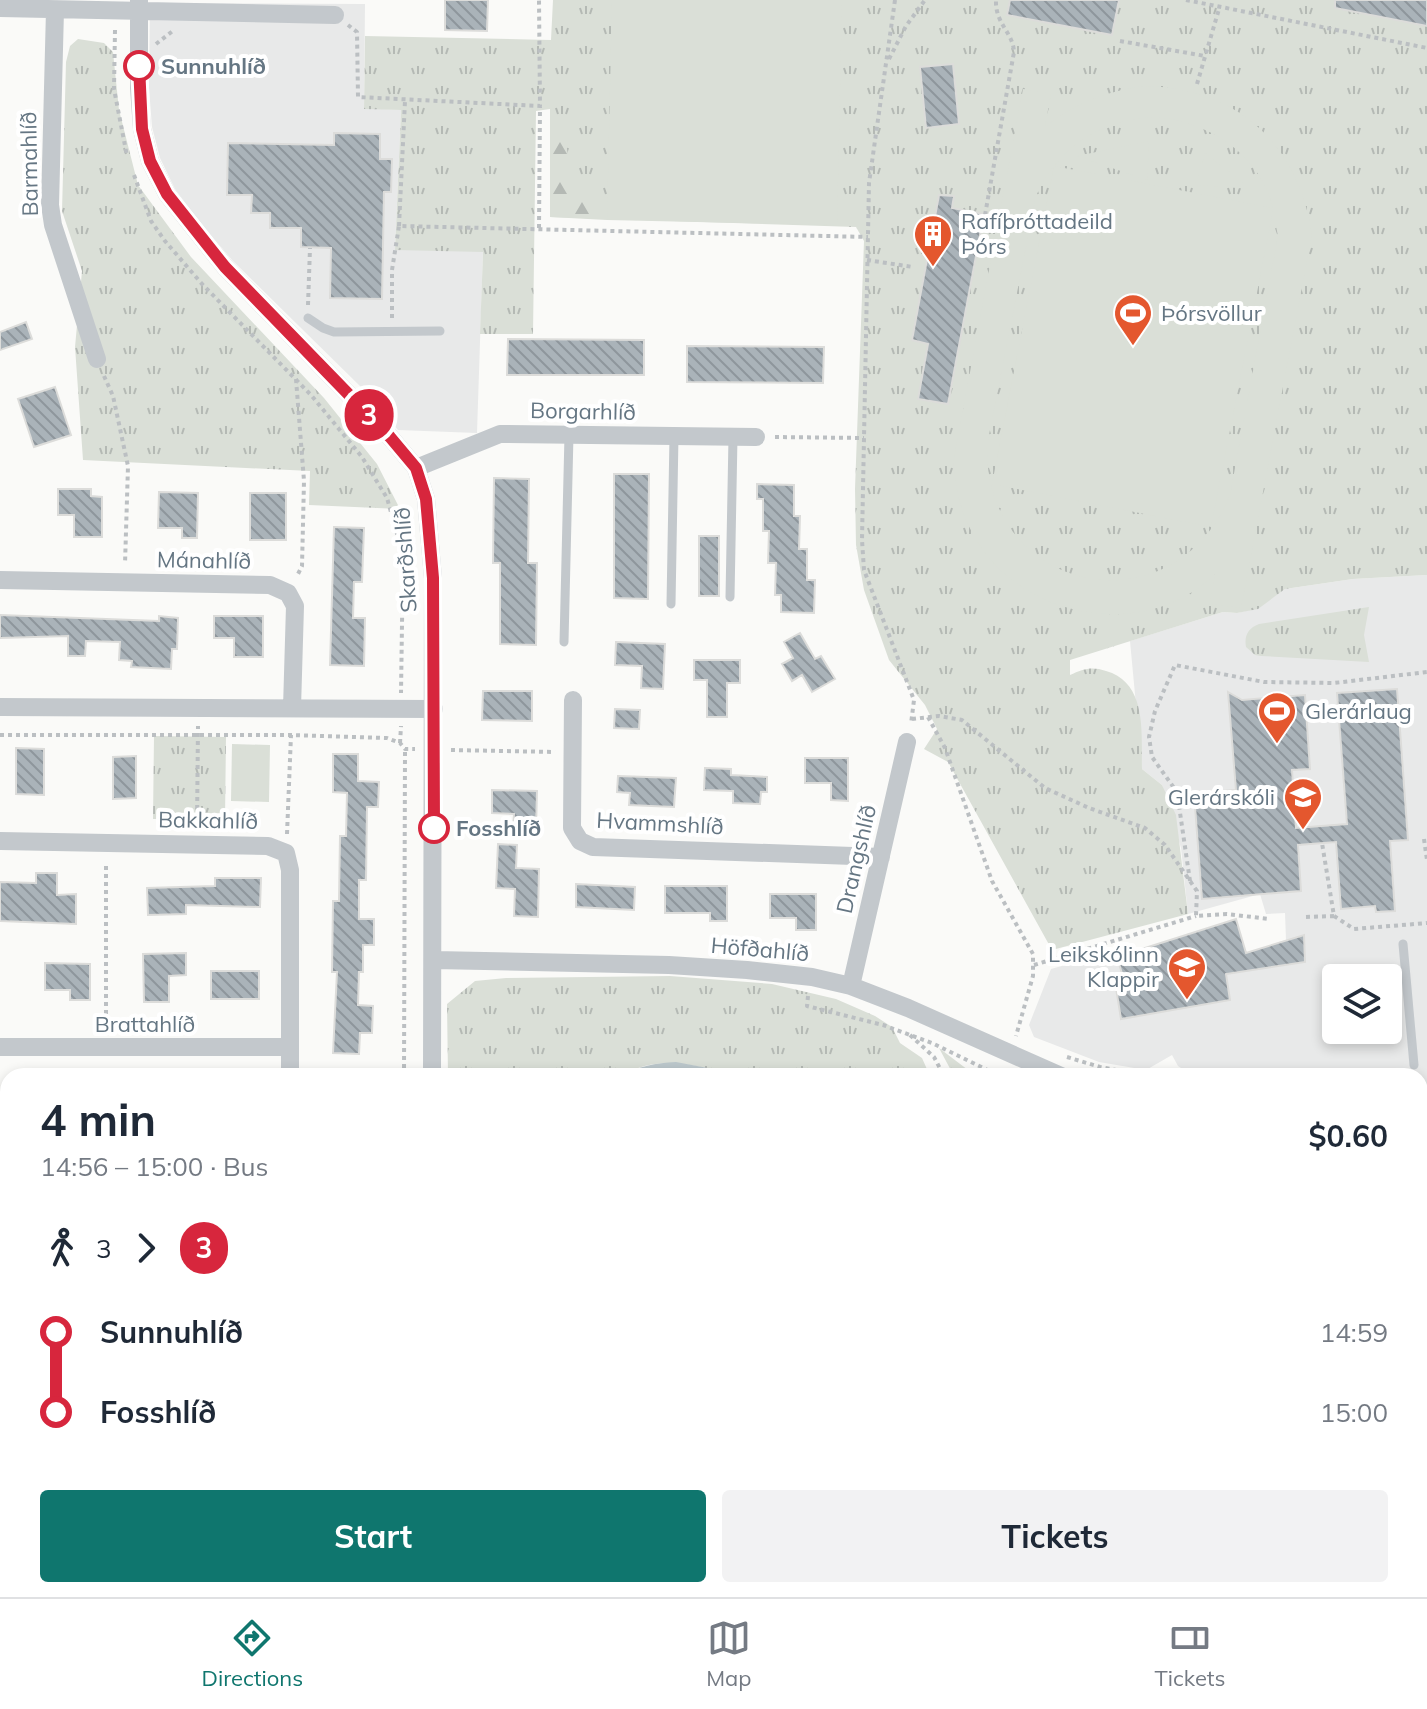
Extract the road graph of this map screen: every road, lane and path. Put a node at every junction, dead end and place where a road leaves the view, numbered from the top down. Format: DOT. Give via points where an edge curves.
graph roads {
  1 [pos="539,0"];
  2 [pos="895,0"];
  3 [pos="925,0"];
  4 [pos="996,0"];
  5 [pos="1186,0"];
  6 [pos="139,6"];
  7 [pos="0,8"];
  8 [pos="1220,8"];
  9 [pos="55,10"];
  10 [pos="116,12"];
  11 [pos="335,15"];
  12 [pos="1120,41"];
  13 [pos="1427,48"];
  14 [pos="1205,56"];
  15 [pos="886,64"];
  16 [pos="1197,84"];
  17 [pos="405,100"];
  18 [pos="540,106"];
  19 [pos="985,215"];
  20 [pos="399,226"];
  21 [pos="539,228"];
  22 [pos="868,237"];
  23 [pos="867,260"];
  24 [pos="913,267"];
  25 [pos="308,318"];
  26 [pos="391,331"];
  27 [pos="440,331"];
  28 [pos="97,359"];
  29 [pos="296,379"];
  30 [pos="569,435"];
  31 [pos="674,436"];
  32 [pos="733,437"];
  33 [pos="756,437"];
  34 [pos="864,438"];
  35 [pos="416,468"];
  36 [pos="0,580"];
  37 [pos="125,583"];
  38 [pos="288,593"];
  39 [pos="730,597"];
  40 [pos="671,604"];
  41 [pos="564,642"];
  42 [pos="1427,672"];
  43 [pos="573,700"];
  44 [pos="0,707"];
  45 [pos="198,708"];
  46 [pos="292,708"];
  47 [pos="401,708"];
  48 [pos="434,709"];
  49 [pos="928,717"];
  50 [pos="912,719"];
  51 [pos="0,735"];
  52 [pos="198,735"];
  53 [pos="292,735"];
  54 [pos="907,742"];
  55 [pos="400,743"];
  56 [pos="405,749"];
  57 [pos="434,749"];
  58 [pos="573,753"];
  59 [pos="1424,839"];
  60 [pos="0,841"];
  61 [pos="106,842"];
  62 [pos="1322,843"];
  63 [pos="197,844"];
  64 [pos="286,853"];
  65 [pos="881,857"];
  66 [pos="1427,860"];
  67 [pos="1190,881"];
  68 [pos="1196,916"];
  69 [pos="1334,916"];
  70 [pos="1306,917"];
  71 [pos="1269,919"];
  72 [pos="1427,923"];
  73 [pos="1403,944"];
  74 [pos="434,960"];
  75 [pos="1034,965"];
  76 [pos="812,977"];
  77 [pos="851,986"];
  78 [pos="908,1034"];
  79 [pos="1016,1036"];
  80 [pos="0,1047"];
  81 [pos="289,1047"];
  82 [pos="106,1048"];
  83 [pos="1414,1065"];
  84 [pos="290,1068"];
  85 [pos="404,1068"];
  86 [pos="432,1068"];
  87 [pos="940,1068"];
  88 [pos="984,1068"];
  89 [pos="1042,1068"];
  1 -- 18 [label="path"];
  2 -- 15 [label="path"];
  3 -- 15 [label="path"];
  4 -- 19 [label="path" via="995,13 1014,52"];
  5 -- 8 [label="path"];
  6 -- 10 [label="street"];
  6 -- 11 [label="street"];
  6 -- 35 [label="street, Skarðshlíð" via="142,129 150,161 167,194 225,267"];
  7 -- 9 [label="street"];
  8 -- 13 [label="path"];
  8 -- 14 [label="path"];
  9 -- 10 [label="street"];
  9 -- 28 [label="street, Barmahlíð" via="50,205"];
  10 -- 29 [label="path" via="114,89 124,147 151,221 202,284"];
  11 -- 17 [label="path" via="357,32 358,97"];
  12 -- 14 [label="path"];
  14 -- 16 [label="path"];
  15 -- 22 [label="path" via="869,183"];
  17 -- 18 [label="path"];
  17 -- 20 [label="path"];
  18 -- 21 [label="path"];
  20 -- 21 [label="path"];
  20 -- 26 [label="path"];
  21 -- 22 [label="path"];
  22 -- 23 [label="path"];
  23 -- 24 [label="path"];
  23 -- 34 [label="path"];
  25 -- 26 [label="lane" via="334,332"];
  26 -- 27 [label="lane"];
  28 -- 37 [label="path" via="113,396 128,466"];
  29 -- 38 [label="path" via="304,481 302,566"];
  29 -- 47 [label="path" via="362,457 395,517 403,555"];
  30 -- 31 [label="street, Borgarhlíð"];
  30 -- 35 [label="street, Borgarhlíð" via="500,434"];
  30 -- 41 [label="lane"];
  31 -- 32 [label="street, Borgarhlíð"];
  31 -- 40 [label="lane"];
  32 -- 33 [label="street, Borgarhlíð"];
  32 -- 39 [label="lane"];
  33 -- 34 [label="path"];
  34 -- 50 [label="path" via="864,570 914,700"];
  35 -- 48 [label="street, Skarðshlíð" via="430,528"];
  36 -- 37 [label="street, Mánahlíð"];
  37 -- 38 [label="street, Mánahlíð" via="270,585"];
  38 -- 46 [label="street" via="295,606"];
  42 -- 67 [label="path" via="1334,683 1264,682 1175,665 1149,737 1152,757 1177,792"];
  43 -- 58 [label="street, Hvammshlíð"];
  44 -- 45 [label="street"];
  45 -- 46 [label="street"];
  45 -- 52 [label="path"];
  46 -- 47 [label="street"];
  46 -- 53 [label="path"];
  47 -- 48 [label="street"];
  47 -- 55 [label="path"];
  48 -- 57 [label="street, Skarðshlíð"];
  49 -- 50 [label="path"];
  49 -- 67 [label="path" via="962,720 1045,788 1145,828 1165,845"];
  49 -- 75 [label="path" via="945,748 992,881 1025,937"];
  50 -- 54 [label="path"];
  51 -- 52 [label="path"];
  52 -- 53 [label="path"];
  52 -- 63 [label="path"];
  53 -- 55 [label="path" via="387,738"];
  53 -- 64 [label="path"];
  54 -- 65 [label="street, Drangshlíð"];
  55 -- 56 [label="path"];
  56 -- 57 [label="path"];
  56 -- 85 [label="path"];
  57 -- 58 [label="path"];
  57 -- 74 [label="street, Skarðshlíð"];
  58 -- 65 [label="street, Hvammshlíð" via="572,828 580,841 593,847"];
  59 -- 66 [label="path"];
  60 -- 61 [label="street, Bakkahlíð"];
  61 -- 63 [label="street, Bakkahlíð"];
  61 -- 82 [label="path"];
  62 -- 69 [label="path"];
  63 -- 64 [label="street, Bakkahlíð" via="268,846"];
  64 -- 81 [label="street"];
  65 -- 77 [label="street, Drangshlíð"];
  67 -- 68 [label="path" via="1197,891"];
  68 -- 71 [label="path"];
  68 -- 75 [label="path"];
  69 -- 70 [label="path"];
  69 -- 72 [label="path" via="1354,929"];
  73 -- 83 [label="lane"];
  74 -- 76 [label="street, Höfðahlíð" via="669,965"];
  74 -- 86 [label="street, Skarðshlíð"];
  75 -- 79 [label="path"];
  76 -- 77 [label="street, Höfðahlíð"];
  76 -- 78 [label="path" via="807,1006"];
  77 -- 89 [label="street, Höfðahlíð"];
  78 -- 87 [label="path"];
  78 -- 88 [label="path"];
  80 -- 82 [label="street, Brattahlíð"];
  81 -- 82 [label="street, Brattahlíð"];
  81 -- 84 [label="street"];
}
